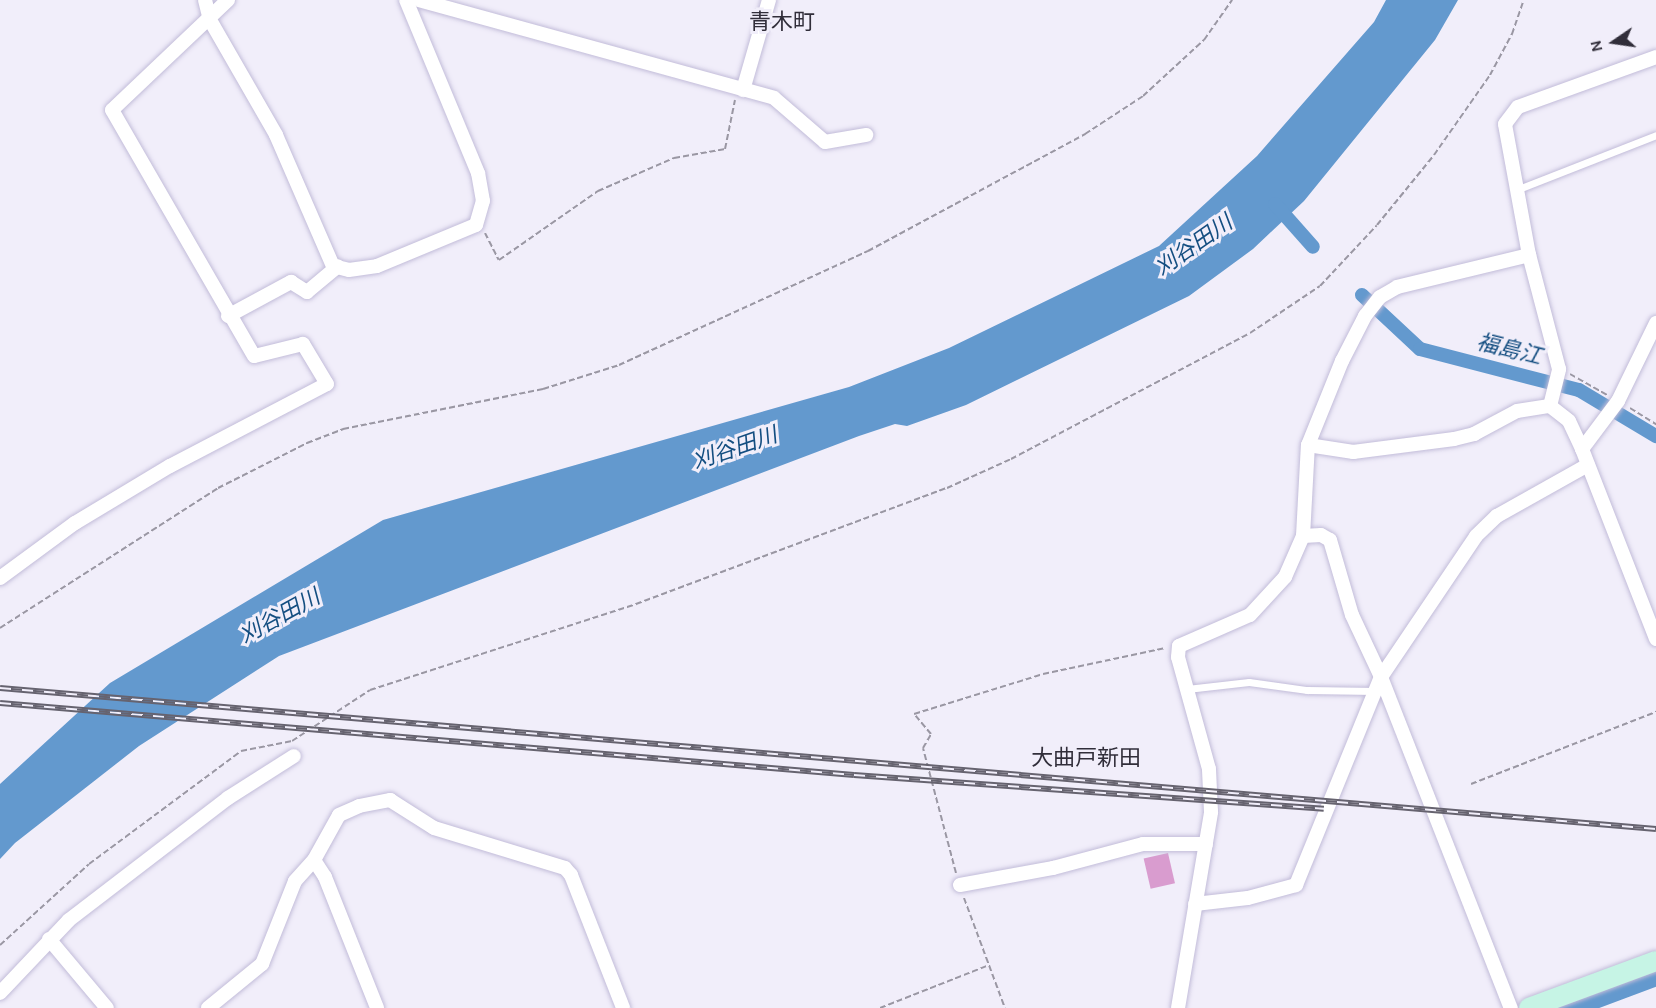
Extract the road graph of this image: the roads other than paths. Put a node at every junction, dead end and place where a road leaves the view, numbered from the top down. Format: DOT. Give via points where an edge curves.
graph roads {
  1 [pos="205,0"];
  2 [pos="228,0"];
  3 [pos="406,0"];
  4 [pos="419,0"];
  5 [pos="769,0"];
  6 [pos="209,16"];
  7 [pos="1656,57"];
  8 [pos="743,90"];
  9 [pos="866,135"];
  10 [pos="1656,135"];
  11 [pos="1515,190"];
  12 [pos="1529,255"];
  13 [pos="338,266"];
  14 [pos="228,315"];
  15 [pos="1656,323"];
  16 [pos="1552,400"];
  17 [pos="1308,445"];
  18 [pos="1582,449"];
  19 [pos="1588,465"];
  20 [pos="1303,536"];
  21 [pos="0,578"];
  22 [pos="1656,639"];
  23 [pos="1382,677"];
  24 [pos="1187,689"];
  25 [pos="1376,691"];
  26 [pos="294,756"];
  27 [pos="1206,844"];
  28 [pos="314,860"];
  29 [pos="960,885"];
  30 [pos="1195,904"];
  31 [pos="49,939"];
  32 [pos="1656,961"];
  33 [pos="0,993"];
  34 [pos="107,1008"];
  35 [pos="208,1008"];
  36 [pos="376,1008"];
  37 [pos="622,1008"];
  38 [pos="1178,1008"];
  39 [pos="1511,1008"];
  40 [pos="1529,1008"];
  1 -- 6 [label="street"];
  2 -- 6 [label="street"];
  3 -- 13 [label="street" via="478,173 483,201 476,225 377,266 349,270"];
  4 -- 8 [label="street"];
  5 -- 8 [label="street"];
  6 -- 13 [label="street" via="276,135 333,266"];
  6 -- 14 [label="street" via="112,110"];
  7 -- 11 [label="street" via="1518,107 1510,114 1504,133"];
  8 -- 9 [label="street" via="774,98 789,107 825,142"];
  10 -- 11 [label="lane"];
  11 -- 12 [label="street"];
  12 -- 16 [label="street" via="1559,372"];
  12 -- 17 [label="street" via="1397,286 1380,297 1365,316"];
  13 -- 14 [label="street" via="307,292 291,282"];
  14 -- 21 [label="street" via="254,356 303,344 327,384 170,466 75,523"];
  15 -- 18 [label="street" via="1618,401"];
  16 -- 17 [label="street" via="1454,439 1353,452"];
  16 -- 18 [label="street" via="1569,421"];
  17 -- 20 [label="street"];
  18 -- 19 [label="street"];
  19 -- 22 [label="street"];
  19 -- 23 [label="street" via="1488,523"];
  20 -- 23 [label="street" via="1321,535 1330,540 1352,615"];
  20 -- 24 [label="street" via="1285,577 1251,615 1179,646"];
  23 -- 25 [label="street"];
  23 -- 39 [label="street"];
  24 -- 25 [label="lane" via="1249,682 1307,690"];
  24 -- 27 [label="street" via="1209,769"];
  25 -- 30 [label="street" via="1296,885 1248,898"];
  26 -- 31 [label="street" via="175,838"];
  27 -- 29 [label="street" via="1143,844 1053,868"];
  27 -- 30 [label="street"];
  28 -- 35 [label="street" via="295,881 262,964"];
  28 -- 36 [label="street" via="325,877"];
  28 -- 37 [label="street" via="339,815 390,800 434,828 565,868"];
  30 -- 38 [label="street"];
  31 -- 33 [label="street"];
  31 -- 34 [label="street"];
  32 -- 40 [label="main road"];
}
